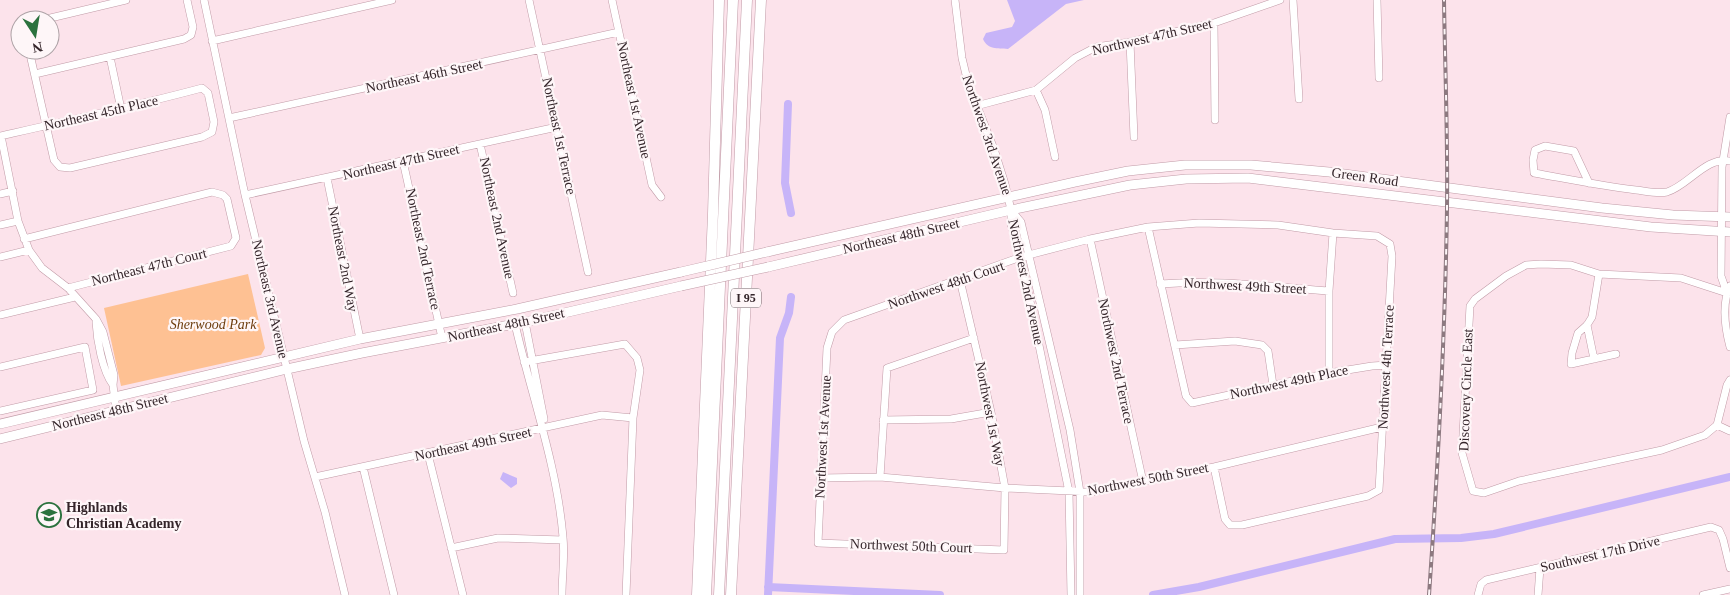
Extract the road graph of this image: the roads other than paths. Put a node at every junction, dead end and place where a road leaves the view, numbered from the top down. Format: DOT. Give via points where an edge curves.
graph roads {
  1 [pos="126,0"];
  2 [pos="187,0"];
  3 [pos="204,0"];
  4 [pos="392,0"];
  5 [pos="529,0"];
  6 [pos="612,0"];
  7 [pos="719,0"];
  8 [pos="733,0"];
  9 [pos="747,0"];
  10 [pos="762,0"];
  11 [pos="954,0"];
  12 [pos="1280,0"];
  13 [pos="1293,0"];
  14 [pos="1377,0"];
  15 [pos="60,16"];
  16 [pos="1214,23"];
  17 [pos="619,32"];
  18 [pos="212,41"];
  19 [pos="1130,42"];
  20 [pos="540,50"];
  21 [pos="110,57"];
  22 [pos="32,60"];
  23 [pos="35,74"];
  24 [pos="1379,78"];
  25 [pos="1036,90"];
  26 [pos="1299,99"];
  27 [pos="976,106"];
  28 [pos="121,109"];
  29 [pos="229,118"];
  30 [pos="1730,118"];
  31 [pos="1215,120"];
  32 [pos="46,126"];
  33 [pos="557,127"];
  34 [pos="0,136"];
  35 [pos="1134,137"];
  36 [pos="480,144"];
  37 [pos="1055,157"];
  38 [pos="1727,160"];
  39 [pos="403,161"];
  40 [pos="4,164"];
  41 [pos="327,178"];
  42 [pos="1589,183"];
  43 [pos="13,192"];
  44 [pos="0,194"];
  45 [pos="245,195"];
  46 [pos="661,197"];
  47 [pos="1008,197"];
  48 [pos="1011,210"];
  49 [pos="1726,217"];
  50 [pos="18,221"];
  51 [pos="0,225"];
  52 [pos="1148,227"];
  53 [pos="1726,232"];
  54 [pos="1333,233"];
  55 [pos="24,239"];
  56 [pos="1090,239"];
  57 [pos="1390,244"];
  58 [pos="28,250"];
  59 [pos="1030,255"];
  60 [pos="0,257"];
  61 [pos="1021,258"];
  62 [pos="588,272"];
  63 [pos="1599,274"];
  64 [pos="960,280"];
  65 [pos="1160,284"];
  66 [pos="68,288"];
  67 [pos="1729,290"];
  68 [pos="1329,291"];
  69 [pos="513,293"];
  70 [pos="75,297"];
  71 [pos="0,315"];
  72 [pos="525,322"];
  73 [pos="515,324"];
  74 [pos="439,325"];
  75 [pos="1587,325"];
  76 [pos="832,332"];
  77 [pos="442,338"];
  78 [pos="974,338"];
  79 [pos="360,339"];
  80 [pos="1175,345"];
  81 [pos="1730,347"];
  82 [pos="1616,354"];
  83 [pos="284,357"];
  84 [pos="1594,359"];
  85 [pos="532,360"];
  86 [pos="524,362"];
  87 [pos="1387,365"];
  88 [pos="0,366"];
  89 [pos="287,369"];
  90 [pos="1329,372"];
  91 [pos="1730,380"];
  92 [pos="160,385"];
  93 [pos="1273,385"];
  94 [pos="114,397"];
  95 [pos="134,406"];
  96 [pos="116,410"];
  97 [pos="0,411"];
  98 [pos="991,412"];
  99 [pos="633,418"];
  100 [pos="883,420"];
  101 [pos="0,424"];
  102 [pos="1717,425"];
  103 [pos="1382,427"];
  104 [pos="543,428"];
  105 [pos="1730,431"];
  106 [pos="0,439"];
  107 [pos="428,454"];
  108 [pos="363,467"];
  109 [pos="1214,467"];
  110 [pos="314,477"];
  111 [pos="880,477"];
  112 [pos="820,478"];
  113 [pos="1143,482"];
  114 [pos="1005,488"];
  115 [pos="1069,492"];
  116 [pos="1080,492"];
  117 [pos="563,540"];
  118 [pos="818,543"];
  119 [pos="451,548"];
  120 [pos="1004,550"];
  121 [pos="1540,568"];
  122 [pos="1730,568"];
  123 [pos="1730,589"];
  124 [pos="1071,591"];
  125 [pos="345,595"];
  126 [pos="394,595"];
  127 [pos="463,595"];
  128 [pos="562,595"];
  129 [pos="626,595"];
  130 [pos="697,595"];
  131 [pos="706,595"];
  132 [pos="719,595"];
  133 [pos="731,595"];
  134 [pos="1080,595"];
  135 [pos="1478,595"];
  136 [pos="1538,595"];
  137 [pos="1702,595"];
  1 -- 15 [label="street"];
  2 -- 21 [label="street" via="193,27 191,35 184,40"];
  3 -- 18 [label="street, Northeast 3rd Avenue"];
  4 -- 18 [label="street"];
  5 -- 20 [label="street, Northeast 1st Terrace"];
  6 -- 17 [label="street, Northeast 1st Avenue"];
  7 -- 130 [label="highway"];
  8 -- 131 [label="highway"];
  9 -- 132 [label="highway"];
  10 -- 133 [label="highway, I 95"];
  11 -- 27 [label="street, Northwest 3rd Avenue" via="962,58"];
  12 -- 16 [label="street, Northwest 47th Street"];
  13 -- 26 [label="street"];
  14 -- 24 [label="street"];
  16 -- 19 [label="street, Northwest 47th Street"];
  16 -- 31 [label="street"];
  17 -- 20 [label="street, Northeast 46th Street"];
  17 -- 46 [label="street, Northeast 1st Avenue" via="652,185"];
  18 -- 29 [label="street, Northeast 3rd Avenue"];
  19 -- 25 [label="street, Northwest 47th Street" via="1096,47 1074,58"];
  19 -- 35 [label="street"];
  20 -- 29 [label="street, Northeast 46th Street"];
  20 -- 33 [label="street, Northeast 1st Terrace"];
  21 -- 23 [label="street"];
  21 -- 28 [label="street"];
  22 -- 23 [label="street"];
  23 -- 32 [label="street"];
  25 -- 27 [label="street, Northwest 47th Street"];
  25 -- 37 [label="street" via="1045,110"];
  27 -- 47 [label="street, Northwest 3rd Avenue" via="994,149"];
  28 -- 32 [label="street, Northeast 45th Place"];
  28 -- 32 [label="street, Northeast 45th Place" via="202,88 208,93 214,122 212,132 202,138 70,168 60,168 54,160"];
  29 -- 45 [label="street, Northeast 3rd Avenue"];
  30 -- 38 [label="street"];
  32 -- 34 [label="street, Northeast 45th Place"];
  33 -- 36 [label="street, Northeast 47th Street"];
  33 -- 62 [label="street, Northeast 1st Terrace"];
  34 -- 40 [label="street"];
  36 -- 39 [label="street, Northeast 47th Street"];
  36 -- 69 [label="street, Northeast 2nd Avenue"];
  38 -- 42 [label="street" via="1703,167 1678,187 1665,192"];
  38 -- 49 [label="street"];
  39 -- 41 [label="street, Northeast 47th Street"];
  39 -- 74 [label="street, Northeast 2nd Terrace"];
  40 -- 43 [label="street"];
  41 -- 45 [label="street, Northeast 47th Street"];
  41 -- 79 [label="street, Northeast 2nd Way"];
  42 -- 42 [label="street" via="1574,150 1545,146 1535,150 1534,173"];
  43 -- 44 [label="street"];
  43 -- 50 [label="street"];
  45 -- 83 [label="street, Northeast 3rd Avenue"];
  47 -- 48 [label="street, Northwest 3rd Avenue"];
  47 -- 49 [label="main road, Green Road" via="1128,171 1251,165 1673,216"];
  47 -- 74 [label="main road, Northeast 48th Street, bridge"];
  48 -- 53 [label="main road, Green Road" via="1130,185 1186,179 1248,178 1651,227"];
  48 -- 59 [label="street, Northwest 2nd Avenue" via="1021,222"];
  48 -- 61 [label="street, Northwest 2nd Avenue" via="1011,224"];
  48 -- 72 [label="main road, Northeast 48th Street, bridge"];
  49 -- 53 [label="street"];
  50 -- 51 [label="street"];
  50 -- 55 [label="street"];
  52 -- 54 [label="street, Northwest 48th Court" via="1199,223 1278,225"];
  52 -- 56 [label="street, Northwest 48th Court"];
  52 -- 65 [label="street"];
  53 -- 67 [label="street" via="1721,276"];
  54 -- 57 [label="street, Northwest 48th Court" via="1377,236"];
  54 -- 68 [label="street"];
  55 -- 58 [label="street"];
  55 -- 66 [label="street, Northeast 47th Court" via="212,192 227,199 236,238 231,246"];
  56 -- 59 [label="street, Northwest 48th Court"];
  56 -- 113 [label="street, Northwest 2nd Terrace"];
  57 -- 87 [label="street, Northwest 4th Terrace"];
  58 -- 60 [label="street"];
  58 -- 66 [label="street" via="42,268"];
  59 -- 61 [label="street, Northwest 48th Court"];
  59 -- 116 [label="street, Northwest 2nd Avenue" via="1070,430"];
  61 -- 64 [label="street, Northwest 48th Court"];
  61 -- 115 [label="street, Northwest 2nd Avenue"];
  63 -- 67 [label="street, Discovery Circle East" via="1681,278"];
  63 -- 75 [label="street" via="1592,317"];
  63 -- 102 [label="street, Discovery Circle East" via="1571,265 1526,265 1490,286 1470,306 1462,453 1473,491 1484,492 1519,481 1662,450 1704,435"];
  64 -- 76 [label="street, Northwest 48th Court" via="844,320"];
  64 -- 78 [label="street, Northwest 1st Way"];
  65 -- 68 [label="street, Northwest 49th Street" via="1216,282"];
  65 -- 80 [label="street"];
  66 -- 70 [label="street"];
  67 -- 81 [label="street" via="1726,331"];
  68 -- 90 [label="street"];
  70 -- 71 [label="street, Northeast 47th Court"];
  70 -- 94 [label="street" via="96,319 107,341 114,375"];
  72 -- 73 [label="main road, Northeast 48th Street"];
  72 -- 85 [label="street"];
  73 -- 77 [label="main road, Northeast 48th Street"];
  73 -- 86 [label="street"];
  74 -- 77 [label="street, Northeast 2nd Terrace"];
  74 -- 79 [label="main road, Northeast 48th Street"];
  75 -- 84 [label="street"];
  75 -- 84 [label="street" via="1578,333 1571,364"];
  76 -- 112 [label="street, Northwest 1st Avenue" via="827,348"];
  77 -- 89 [label="main road, Northeast 48th Street"];
  78 -- 98 [label="street, Northwest 1st Way"];
  78 -- 100 [label="street" via="887,368"];
  79 -- 83 [label="main road, Northeast 48th Street"];
  80 -- 93 [label="street" via="1235,341 1262,345 1268,351"];
  80 -- 93 [label="street, Northwest 49th Place" via="1186,396 1192,404"];
  82 -- 84 [label="street"];
  83 -- 89 [label="street, Northeast 3rd Avenue"];
  83 -- 92 [label="main road, Northeast 48th Street"];
  85 -- 86 [label="street"];
  85 -- 99 [label="street" via="625,344 637,358 640,370"];
  85 -- 104 [label="street"];
  86 -- 104 [label="street"];
  87 -- 90 [label="street, Northwest 49th Place"];
  87 -- 103 [label="street, Northwest 4th Terrace"];
  88 -- 97 [label="street" via="85,347 93,390"];
  89 -- 95 [label="main road, Northeast 48th Street"];
  89 -- 110 [label="street, Northeast 3rd Avenue"];
  90 -- 93 [label="street, Northwest 49th Place"];
  91 -- 102 [label="street"];
  92 -- 94 [label="main road, Northeast 48th Street"];
  92 -- 95 [label="main road"];
  94 -- 96 [label="street"];
  94 -- 101 [label="main road, Northeast 48th Street"];
  95 -- 96 [label="main road, Northeast 48th Street"];
  96 -- 106 [label="main road, Northeast 48th Street"];
  98 -- 100 [label="street" via="951,419"];
  98 -- 114 [label="street, Northwest 1st Way"];
  99 -- 104 [label="street, Northeast 49th Street" via="602,415"];
  99 -- 129 [label="street"];
  100 -- 111 [label="street"];
  102 -- 105 [label="street"];
  103 -- 109 [label="street, Northwest 50th Street"];
  103 -- 109 [label="street, Northwest 4th Terrace" via="1379,490 1368,496 1242,525 1230,524 1225,519"];
  104 -- 107 [label="street, Northeast 49th Street"];
  104 -- 117 [label="street" via="560,508"];
  107 -- 108 [label="street, Northeast 49th Street"];
  107 -- 119 [label="street"];
  108 -- 110 [label="street, Northeast 49th Street"];
  108 -- 126 [label="street"];
  109 -- 113 [label="street, Northwest 50th Street"];
  110 -- 125 [label="street, Northeast 3rd Avenue"];
  111 -- 112 [label="street, Northwest 50th Street"];
  111 -- 114 [label="street, Northwest 50th Street"];
  112 -- 118 [label="street, Northwest 1st Avenue"];
  113 -- 116 [label="street, Northwest 50th Street"];
  114 -- 115 [label="street, Northwest 50th Street"];
  114 -- 120 [label="street, Northwest 1st Way"];
  115 -- 116 [label="street, Northwest 50th Street"];
  115 -- 124 [label="street, Northwest 2nd Avenue"];
  116 -- 134 [label="street, Northwest 2nd Avenue"];
  117 -- 119 [label="street" via="498,538"];
  117 -- 128 [label="street"];
  118 -- 120 [label="street, Northwest 50th Court"];
  119 -- 127 [label="street"];
  121 -- 122 [label="street, Southwest 17th Drive" via="1711,527 1719,530"];
  121 -- 135 [label="street, Southwest 17th Drive" via="1486,580 1480,584"];
  121 -- 136 [label="street"];
  123 -- 137 [label="street"];
}
